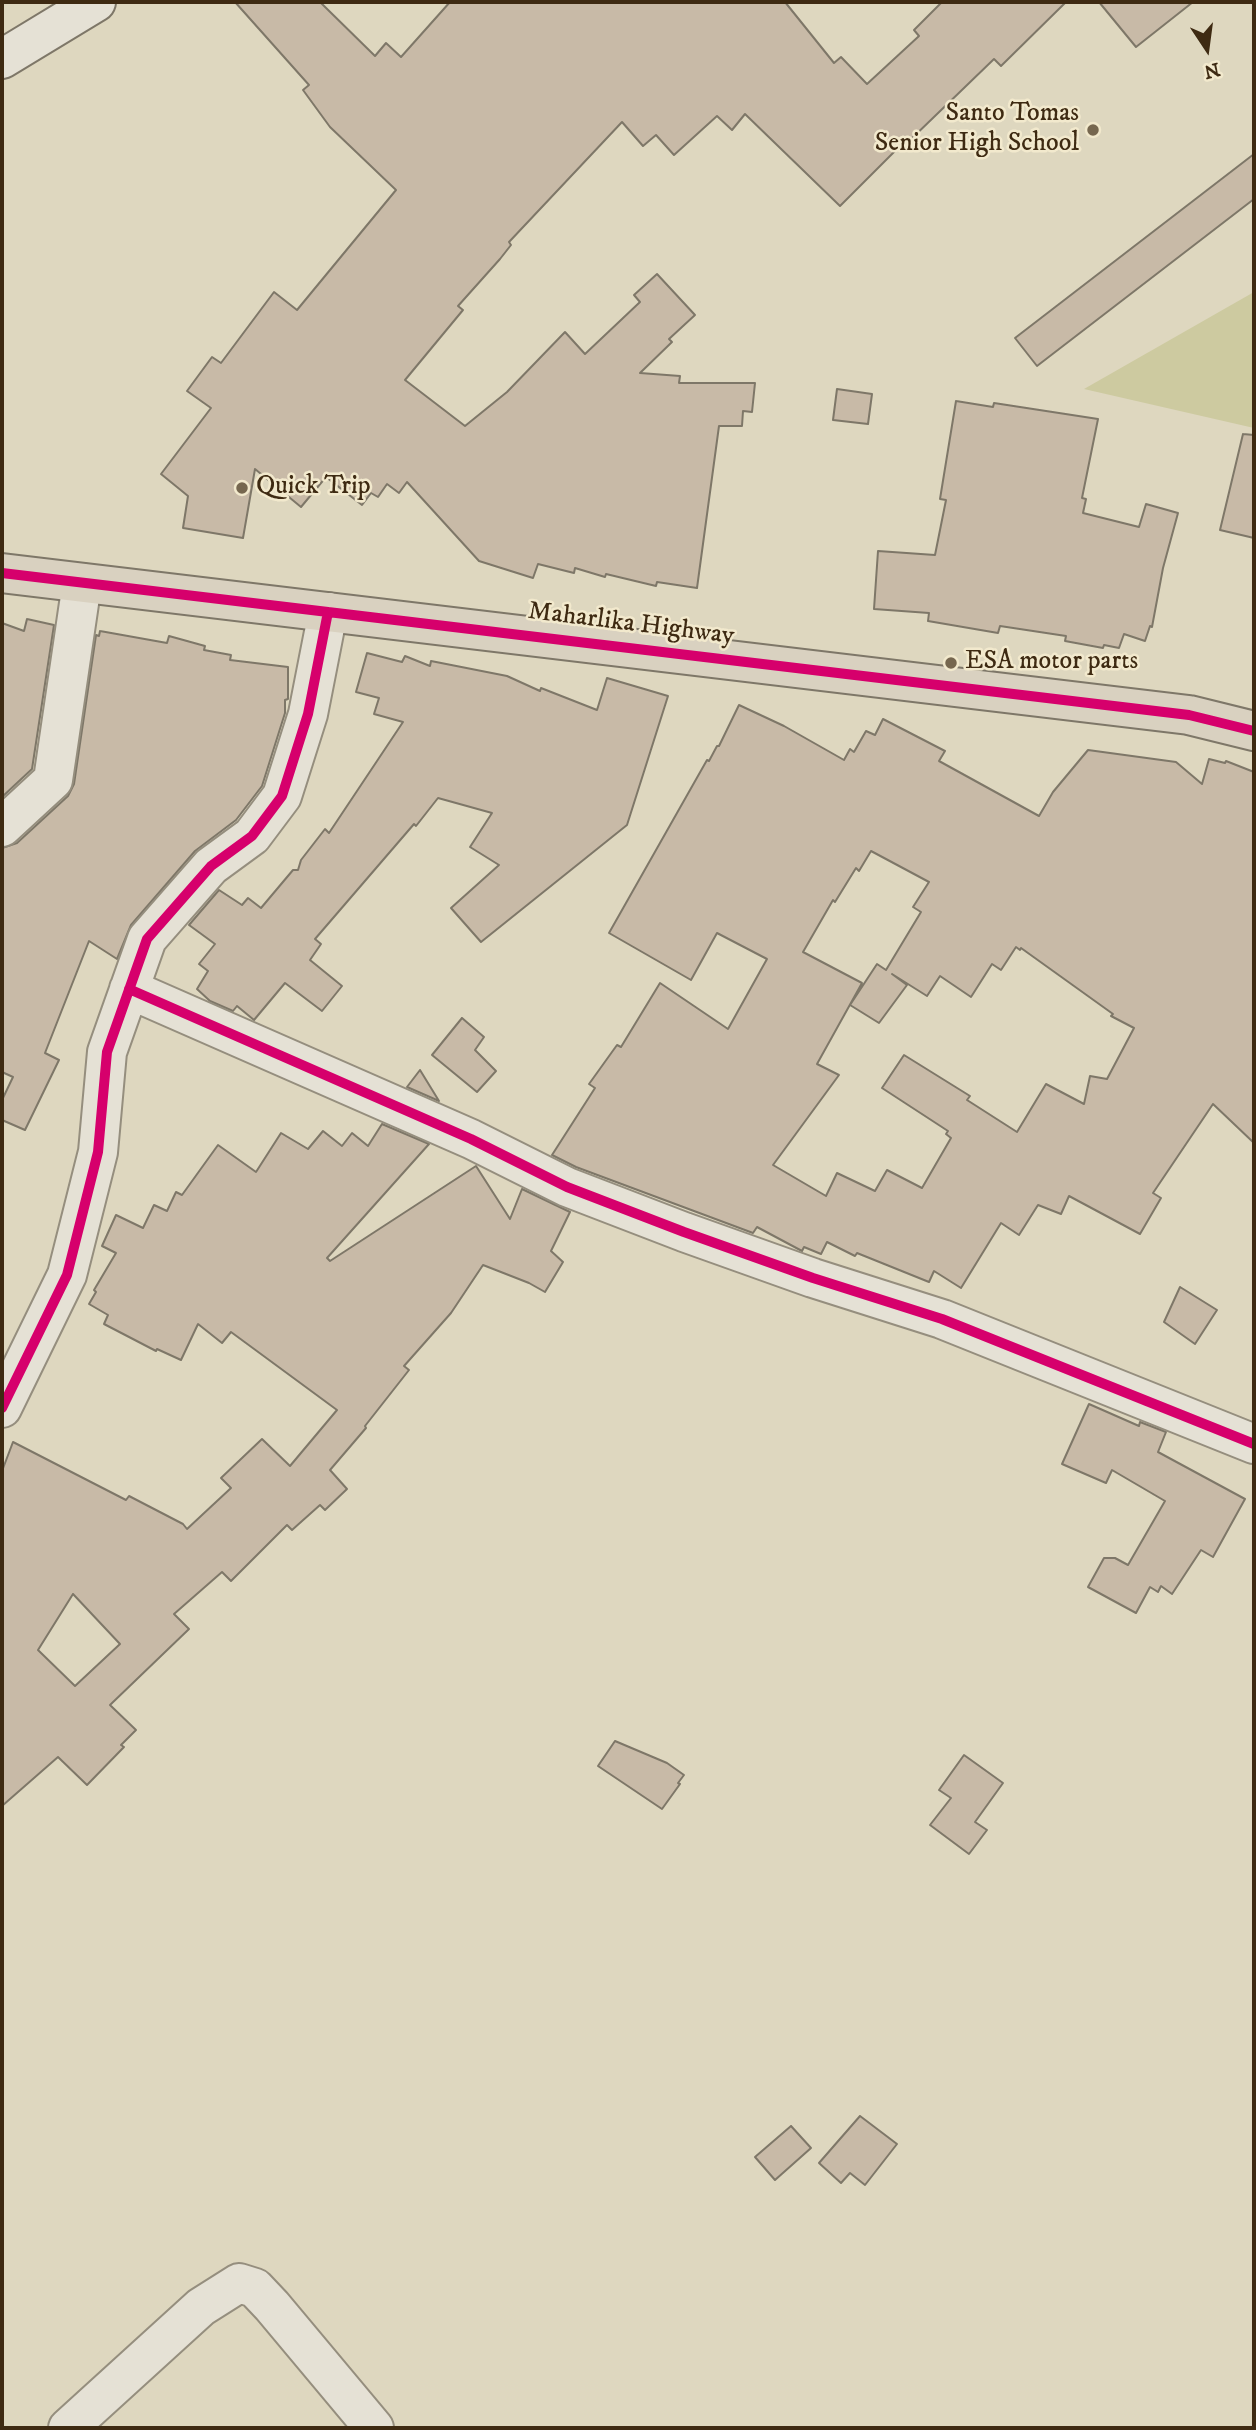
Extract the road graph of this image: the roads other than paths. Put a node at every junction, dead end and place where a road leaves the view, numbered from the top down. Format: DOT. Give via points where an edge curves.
graph roads {
  1 [pos="96,2"];
  2 [pos="2,59"];
  3 [pos="2,573"];
  4 [pos="82,583"];
  5 [pos="328,612"];
  6 [pos="1254,731"];
  7 [pos="2,827"];
  8 [pos="130,989"];
  9 [pos="2,1408"];
  10 [pos="1254,1444"];
  11 [pos="68,2428"];
  12 [pos="374,2428"];
  1 -- 2 [label="street"];
  3 -- 4 [label="highway, Maharlika Highway"];
  4 -- 5 [label="highway, Maharlika Highway"];
  4 -- 7 [label="street" via="53,780"];
  5 -- 6 [label="highway, Maharlika Highway" via="1189,715"];
  5 -- 8 [label="street" via="308,714 282,796 252,836 211,866 147,939"];
  8 -- 9 [label="street" via="107,1052 98,1152 66,1275"];
  8 -- 10 [label="street" via="471,1139 567,1187 684,1233 942,1319"];
  11 -- 12 [label="street" via="201,2306 239,2283 254,2288 272,2306"];
}
